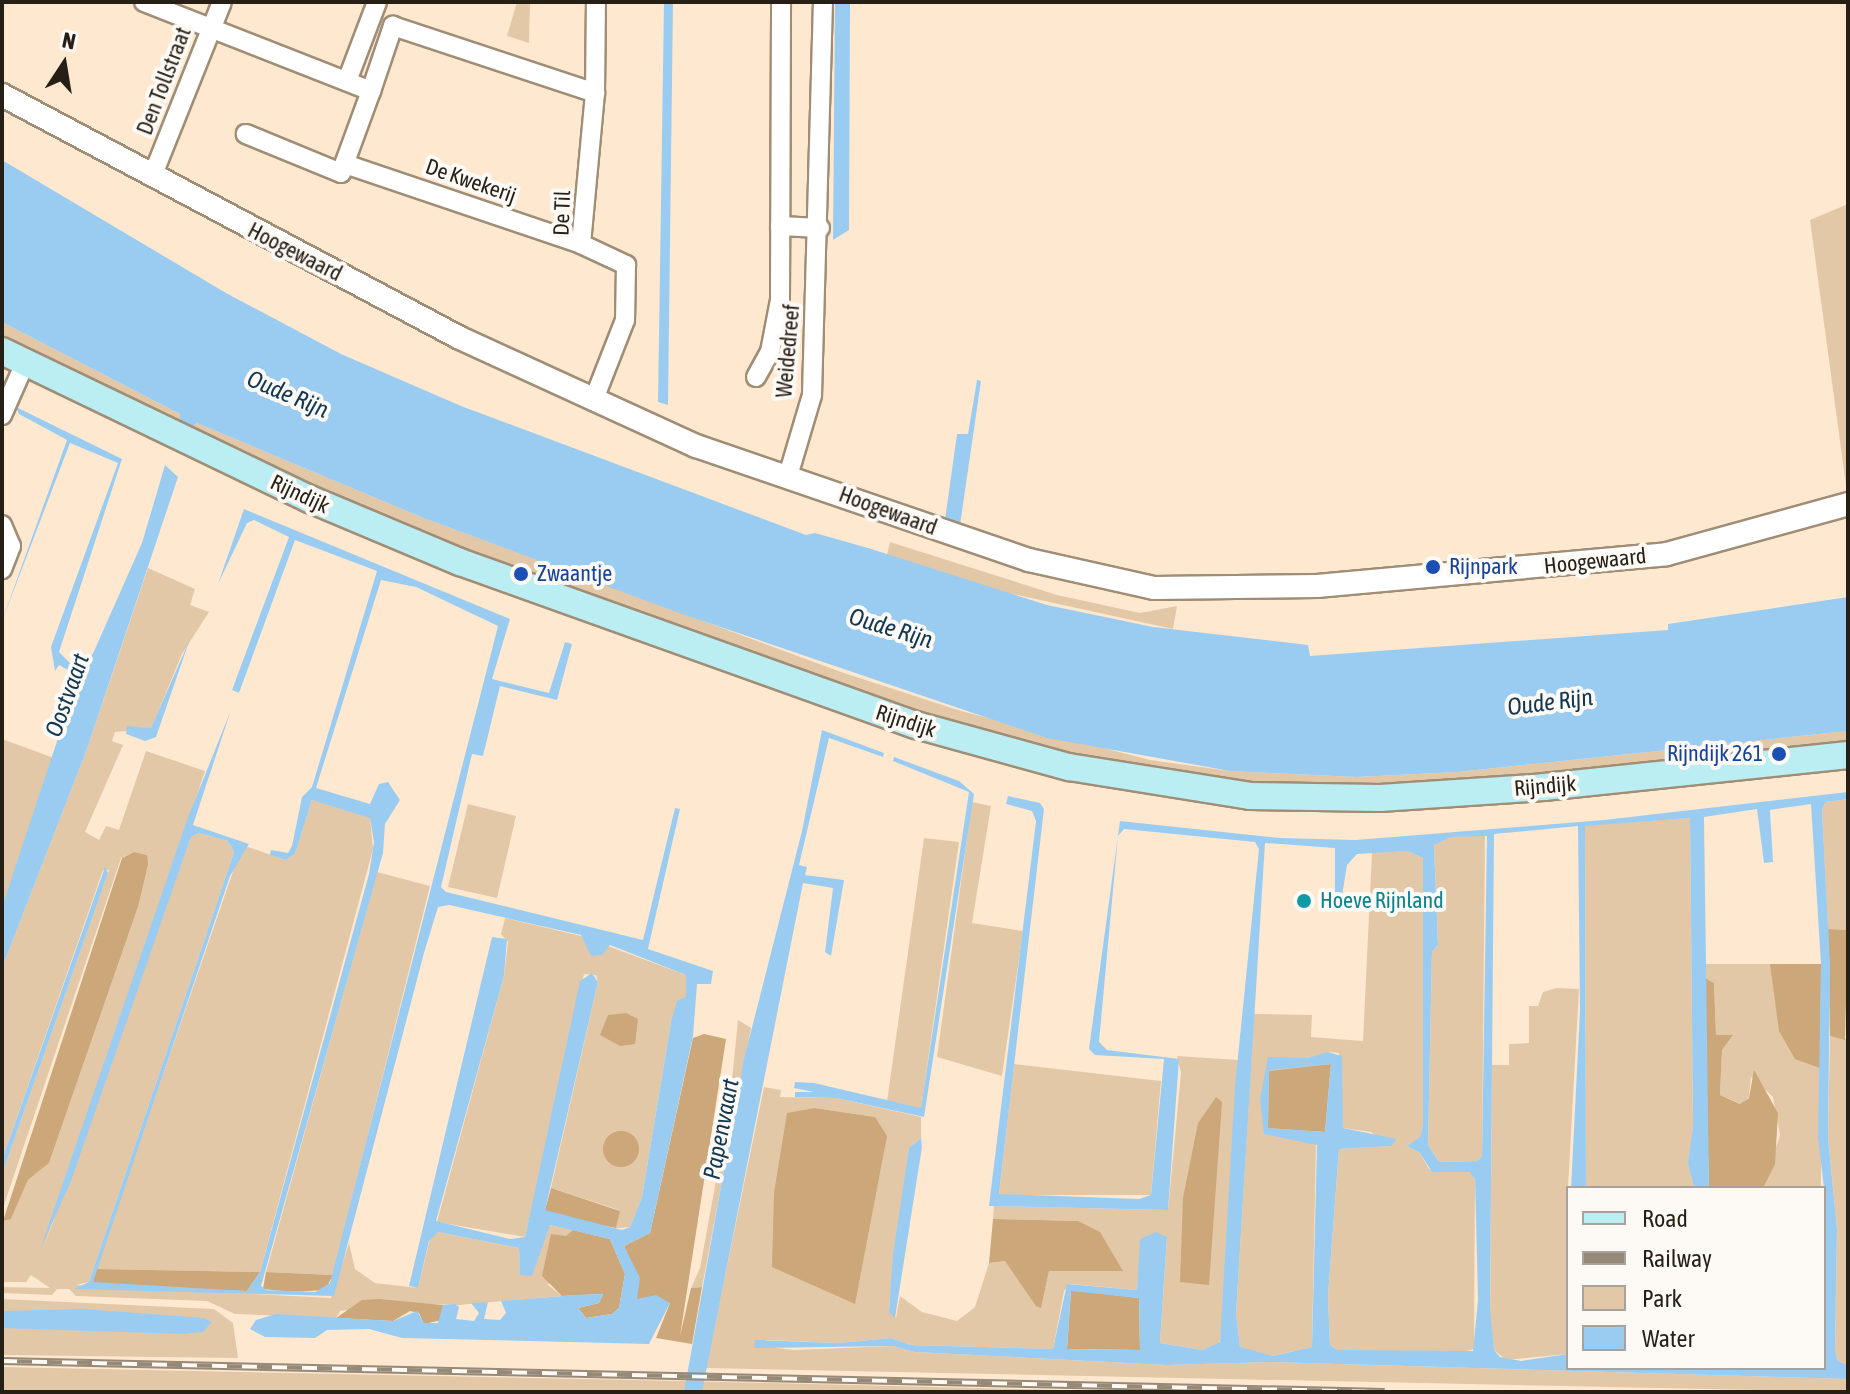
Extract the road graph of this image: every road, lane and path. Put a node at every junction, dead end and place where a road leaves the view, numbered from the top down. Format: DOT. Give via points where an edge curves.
graph roads {
  1 [pos="144,2"];
  2 [pos="222,2"];
  3 [pos="377,2"];
  4 [pos="596,2"];
  5 [pos="781,2"];
  6 [pos="823,2"];
  7 [pos="211,28"];
  8 [pos="347,81"];
  9 [pos="371,91"];
  10 [pos="595,93"];
  11 [pos="2,95"];
  12 [pos="246,134"];
  13 [pos="345,164"];
  14 [pos="152,177"];
  15 [pos="780,226"];
  16 [pos="820,228"];
  17 [pos="581,244"];
  18 [pos="13,357"];
  19 [pos="756,377"];
  20 [pos="594,399"];
  21 [pos="2,415"];
  22 [pos="788,476"];
  23 [pos="1848,504"];
  24 [pos="2,525"];
  25 [pos="2,569"];
  26 [pos="1848,755"];
  1 -- 7 [label="street"];
  2 -- 7 [label="street, Den Tollstraat"];
  3 -- 8 [label="street"];
  4 -- 10 [label="street, De Til"];
  5 -- 15 [label="street, Weidedreef"];
  6 -- 16 [label="street, Weidedreef"];
  7 -- 8 [label="street"];
  7 -- 14 [label="street, Den Tollstraat"];
  8 -- 9 [label="street"];
  9 -- 10 [label="street" via="393,26"];
  9 -- 13 [label="street"];
  10 -- 17 [label="street, De Til"];
  11 -- 14 [label="street, Hoogewaard"];
  12 -- 13 [label="street, De Kwekerij" via="341,173"];
  13 -- 17 [label="street, De Kwekerij"];
  14 -- 20 [label="street, Hoogewaard" via="458,337"];
  15 -- 16 [label="street"];
  15 -- 19 [label="street, Weidedreef" via="780,300 770,352"];
  16 -- 22 [label="street, Weidedreef" via="812,395"];
  17 -- 20 [label="street, De Til" via="626,265 625,320"];
  18 -- 21 [label="street, Rijndijk"];
  18 -- 26 [label="main road, Rijndijk" via="310,499 460,562 916,725 1069,767 1250,796 1380,798 1544,787"];
  20 -- 22 [label="street, Hoogewaard" via="696,446"];
  22 -- 23 [label="street, Hoogewaard" via="1029,560 1154,588 1317,586 1667,554"];
  24 -- 25 [label="street" via="11,546"];
}
